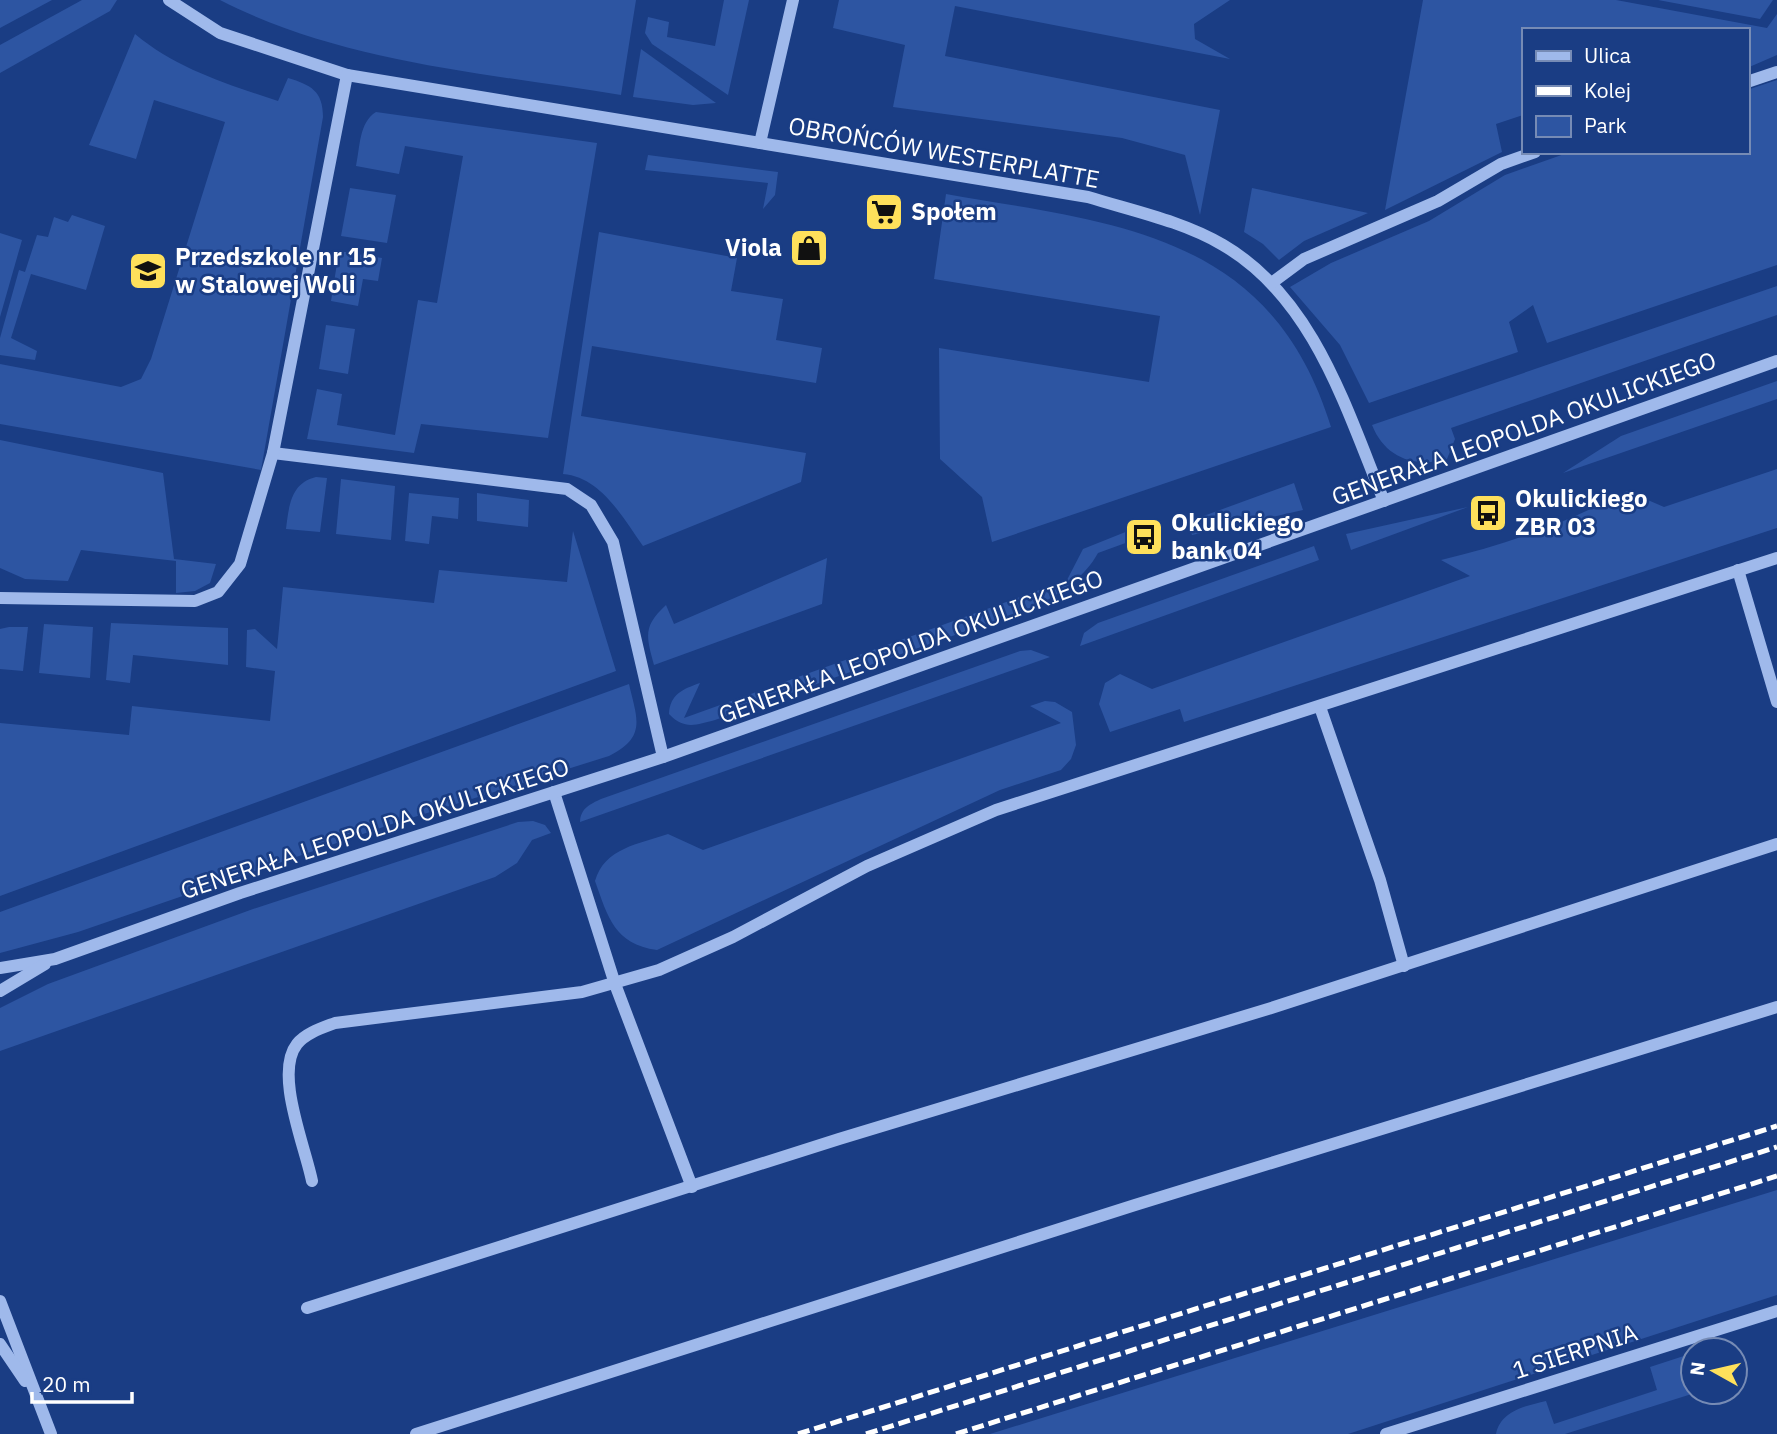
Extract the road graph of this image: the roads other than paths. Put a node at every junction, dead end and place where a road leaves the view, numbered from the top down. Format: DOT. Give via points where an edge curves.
graph roads {
  1 [pos="169,0"];
  2 [pos="793,0"];
  3 [pos="1777,72"];
  4 [pos="346,75"];
  5 [pos="1749,81"];
  6 [pos="760,143"];
  7 [pos="1529,154"];
  8 [pos="1273,282"];
  9 [pos="1777,361"];
  10 [pos="272,453"];
  11 [pos="1384,501"];
  12 [pos="1777,558"];
  13 [pos="1738,570"];
  14 [pos="0,598"];
  15 [pos="1777,702"];
  16 [pos="1320,706"];
  17 [pos="663,757"];
  18 [pos="554,792"];
  19 [pos="1777,844"];
  20 [pos="55,959"];
  21 [pos="1404,966"];
  22 [pos="0,968"];
  23 [pos="615,984"];
  24 [pos="0,991"];
  25 [pos="1777,1007"];
  26 [pos="312,1181"];
  27 [pos="692,1187"];
  28 [pos="0,1301"];
  29 [pos="307,1308"];
  30 [pos="1777,1311"];
  31 [pos="0,1344"];
  32 [pos="33,1393"];
  33 [pos="51,1434"];
  34 [pos="416,1434"];
  35 [pos="1386,1434"];
  1 -- 4 [label="street, OBROŃCÓW WESTERPLATTE" via="220,33"];
  2 -- 6 [label="street"];
  3 -- 5 [label="street"];
  4 -- 6 [label="street, OBROŃCÓW WESTERPLATTE"];
  4 -- 10 [label="street"];
  6 -- 8 [label="street, OBROŃCÓW WESTERPLATTE" via="1088,197 1177,223 1223,245"];
  7 -- 8 [label="street" via="1501,164 1438,201 1304,259"];
  8 -- 11 [label="street, OBROŃCÓW WESTERPLATTE" via="1331,369"];
  9 -- 11 [label="street, GENERAŁA LEOPOLDA OKULICKIEGO"];
  10 -- 14 [label="street" via="240,564 218,592 195,601"];
  10 -- 17 [label="street" via="568,489 591,505 613,542"];
  11 -- 17 [label="street, GENERAŁA LEOPOLDA OKULICKIEGO"];
  12 -- 13 [label="street"];
  13 -- 15 [label="street"];
  13 -- 16 [label="street"];
  16 -- 21 [label="street" via="1380,880"];
  16 -- 23 [label="street" via="967,821 867,866 693,957"];
  17 -- 18 [label="street, GENERAŁA LEOPOLDA OKULICKIEGO"];
  18 -- 20 [label="street, GENERAŁA LEOPOLDA OKULICKIEGO" via="240,893"];
  18 -- 23 [label="street"];
  19 -- 21 [label="street"];
  20 -- 22 [label="street, GENERAŁA LEOPOLDA OKULICKIEGO"];
  20 -- 24 [label="street, GENERAŁA LEOPOLDA OKULICKIEGO"];
  21 -- 27 [label="street"];
  23 -- 26 [label="street" via="335,1023 304,1037 290,1054 287,1077"];
  23 -- 27 [label="street"];
  25 -- 34 [label="street"];
  27 -- 29 [label="street"];
  28 -- 32 [label="street"];
  30 -- 35 [label="street, 1 SIERPNIA"];
  31 -- 32 [label="street"];
  32 -- 33 [label="street"];
}
